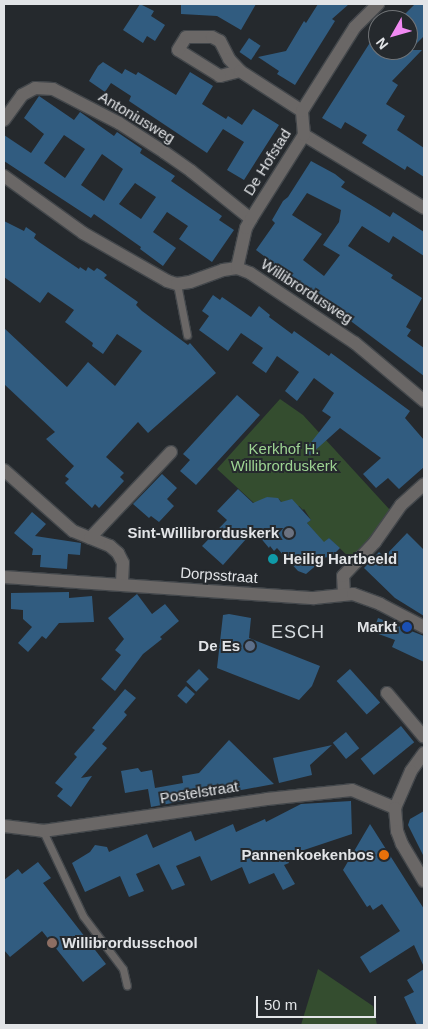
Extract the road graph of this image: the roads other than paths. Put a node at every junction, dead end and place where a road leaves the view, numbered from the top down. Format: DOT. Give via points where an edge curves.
graph roads {
  1 [pos="378,4"];
  2 [pos="240,71"];
  3 [pos="302,111"];
  4 [pos="4,120"];
  5 [pos="304,135"];
  6 [pos="4,176"];
  7 [pos="424,208"];
  8 [pos="251,219"];
  9 [pos="237,268"];
  10 [pos="178,284"];
  11 [pos="187,335"];
  12 [pos="424,401"];
  13 [pos="171,452"];
  14 [pos="4,470"];
  15 [pos="424,484"];
  16 [pos="90,538"];
  17 [pos="4,577"];
  18 [pos="122,585"];
  19 [pos="344,594"];
  20 [pos="424,628"];
  21 [pos="387,693"];
  22 [pos="424,737"];
  23 [pos="424,753"];
  24 [pos="396,808"];
  25 [pos="4,826"];
  26 [pos="43,831"];
  27 [pos="424,881"];
  28 [pos="127,986"];
  1 -- 3 [label="street" via="355,27"];
  2 -- 3 [label="street"];
  3 -- 5 [label="street, De Hofstad"];
  4 -- 8 [label="street, Antoniusweg" via="22,95 35,88 54,89 119,123 171,157"];
  5 -- 7 [label="street"];
  5 -- 8 [label="street, De Hofstad"];
  6 -- 10 [label="street" via="83,233 167,281"];
  8 -- 9 [label="street, De Hofstad"];
  9 -- 10 [label="street, Willibrordusweg"];
  9 -- 12 [label="street, Willibrordusweg" via="250,272 355,343"];
  10 -- 11 [label="lane"];
  13 -- 16 [label="street"];
  14 -- 16 [label="street" via="73,531"];
  15 -- 19 [label="street" via="401,505 375,542 343,576"];
  16 -- 18 [label="street" via="118,553 123,563"];
  17 -- 18 [label="street, Dorpsstraat"];
  18 -- 19 [label="street, Dorpsstraat" via="314,598"];
  19 -- 20 [label="street, Dorpsstraat" via="367,598"];
  21 -- 22 [label="street"];
  23 -- 24 [label="street" via="411,771"];
  24 -- 26 [label="street, Postelstraat" via="345,790 267,798"];
  24 -- 27 [label="street" via="397,831"];
  25 -- 26 [label="street, Postelstraat"];
  26 -- 28 [label="lane" via="83,916 123,968"];
}
